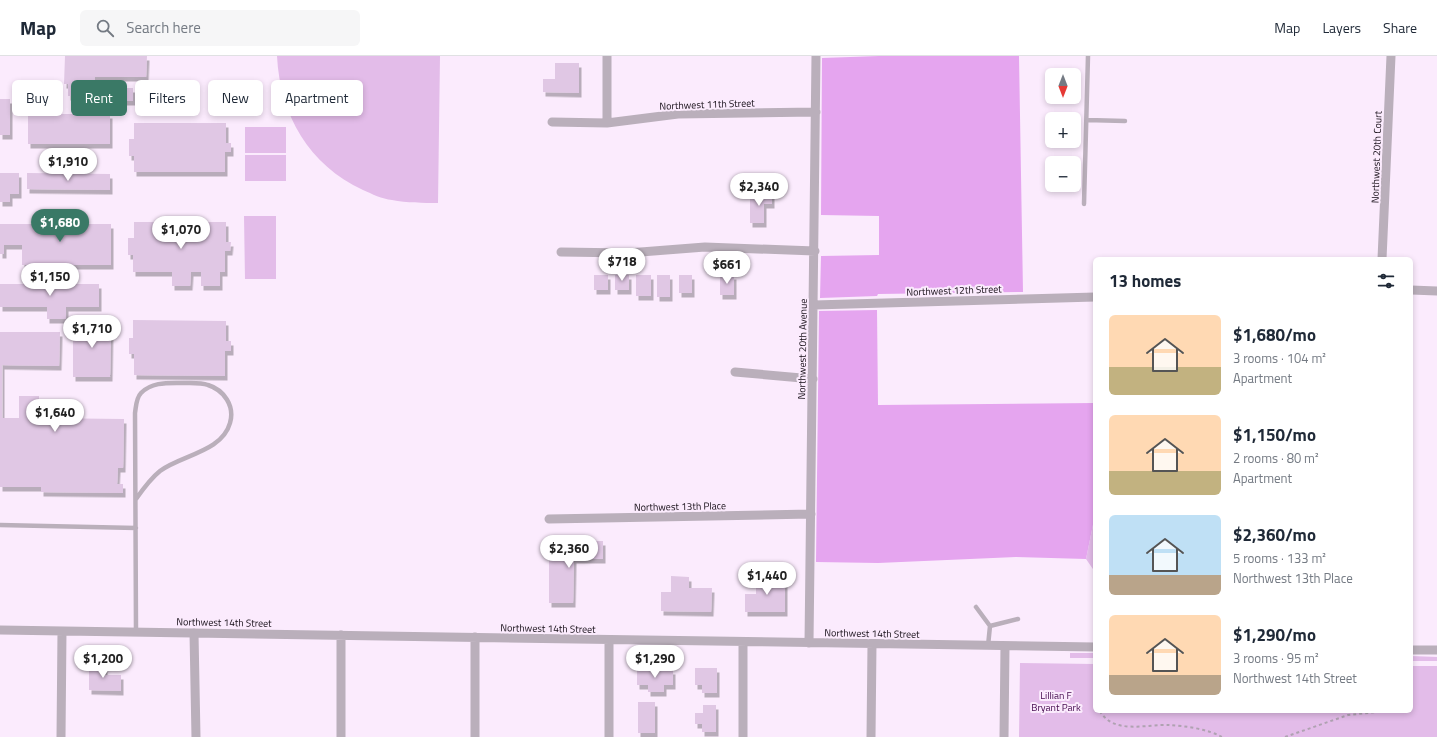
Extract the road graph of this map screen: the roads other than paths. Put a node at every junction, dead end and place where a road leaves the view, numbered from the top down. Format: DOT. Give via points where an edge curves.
graph roads {
  1 [pos="607,56"];
  2 [pos="816,56"];
  3 [pos="1088,56"];
  4 [pos="1391,56"];
  5 [pos="816,112"];
  6 [pos="1087,120"];
  7 [pos="1125,121"];
  8 [pos="552,122"];
  9 [pos="607,123"];
  10 [pos="1084,204"];
  11 [pos="815,251"];
  12 [pos="562,252"];
  13 [pos="1382,257"];
  14 [pos="1413,290"];
  15 [pos="1437,291"];
  16 [pos="1093,297"];
  17 [pos="814,305"];
  18 [pos="735,372"];
  19 [pos="813,379"];
  20 [pos="136,498"];
  21 [pos="811,514"];
  22 [pos="549,519"];
  23 [pos="0,525"];
  24 [pos="136,528"];
  25 [pos="976,607"];
  26 [pos="1018,619"];
  27 [pos="990,626"];
  28 [pos="0,630"];
  29 [pos="62,631"];
  30 [pos="136,632"];
  31 [pos="194,633"];
  32 [pos="341,635"];
  33 [pos="475,637"];
  34 [pos="609,640"];
  35 [pos="743,642"];
  36 [pos="809,643"];
  37 [pos="872,644"];
  38 [pos="988,646"];
  39 [pos="1005,646"];
  40 [pos="1093,647"];
  41 [pos="1413,650"];
  42 [pos="1437,650"];
  43 [pos="61,737"];
  44 [pos="196,737"];
  45 [pos="341,737"];
  46 [pos="475,737"];
  47 [pos="610,737"];
  48 [pos="744,737"];
  49 [pos="871,737"];
  50 [pos="1004,737"];
  1 -- 9 [label="street"];
  2 -- 5 [label="street, Northwest 20th Avenue"];
  3 -- 6 [label="lane"];
  4 -- 13 [label="street, Northwest 20th Court"];
  5 -- 9 [label="street, Northwest 11th Street" via="678,114"];
  5 -- 11 [label="street, Northwest 20th Avenue"];
  6 -- 7 [label="lane"];
  6 -- 10 [label="lane"];
  8 -- 9 [label="street, Northwest 11th Street"];
  11 -- 12 [label="street" via="704,247 628,253"];
  11 -- 17 [label="street, Northwest 20th Avenue"];
  14 -- 15 [label="street"];
  16 -- 17 [label="street, Northwest 12th Street"];
  17 -- 19 [label="street, Northwest 20th Avenue"];
  18 -- 19 [label="street"];
  19 -- 21 [label="street, Northwest 20th Avenue"];
  20 -- 20 [label="lane" via="160,471 209,447 226,433 230,423 230,406 219,390 199,383 164,383 153,385 140,394 135,413"];
  20 -- 24 [label="lane"];
  21 -- 22 [label="street, Northwest 13th Place"];
  21 -- 36 [label="street, Northwest 20th Avenue"];
  23 -- 24 [label="lane"];
  24 -- 30 [label="lane"];
  25 -- 27 [label="lane"];
  26 -- 27 [label="lane"];
  27 -- 38 [label="lane"];
  28 -- 29 [label="street, Northwest 14th Street"];
  29 -- 30 [label="street, Northwest 14th Street"];
  29 -- 43 [label="street"];
  30 -- 31 [label="street, Northwest 14th Street"];
  31 -- 32 [label="street, Northwest 14th Street"];
  31 -- 44 [label="street"];
  32 -- 33 [label="street, Northwest 14th Street"];
  32 -- 45 [label="street"];
  33 -- 34 [label="street, Northwest 14th Street"];
  33 -- 46 [label="street"];
  34 -- 35 [label="street, Northwest 14th Street"];
  34 -- 47 [label="street"];
  35 -- 36 [label="street, Northwest 14th Street"];
  35 -- 48 [label="street"];
  36 -- 37 [label="street, Northwest 14th Street"];
  37 -- 38 [label="street, Northwest 14th Street"];
  37 -- 49 [label="street"];
  38 -- 39 [label="street, Northwest 14th Street"];
  39 -- 40 [label="street, Northwest 14th Street"];
  39 -- 50 [label="street"];
  41 -- 42 [label="street"];
}
